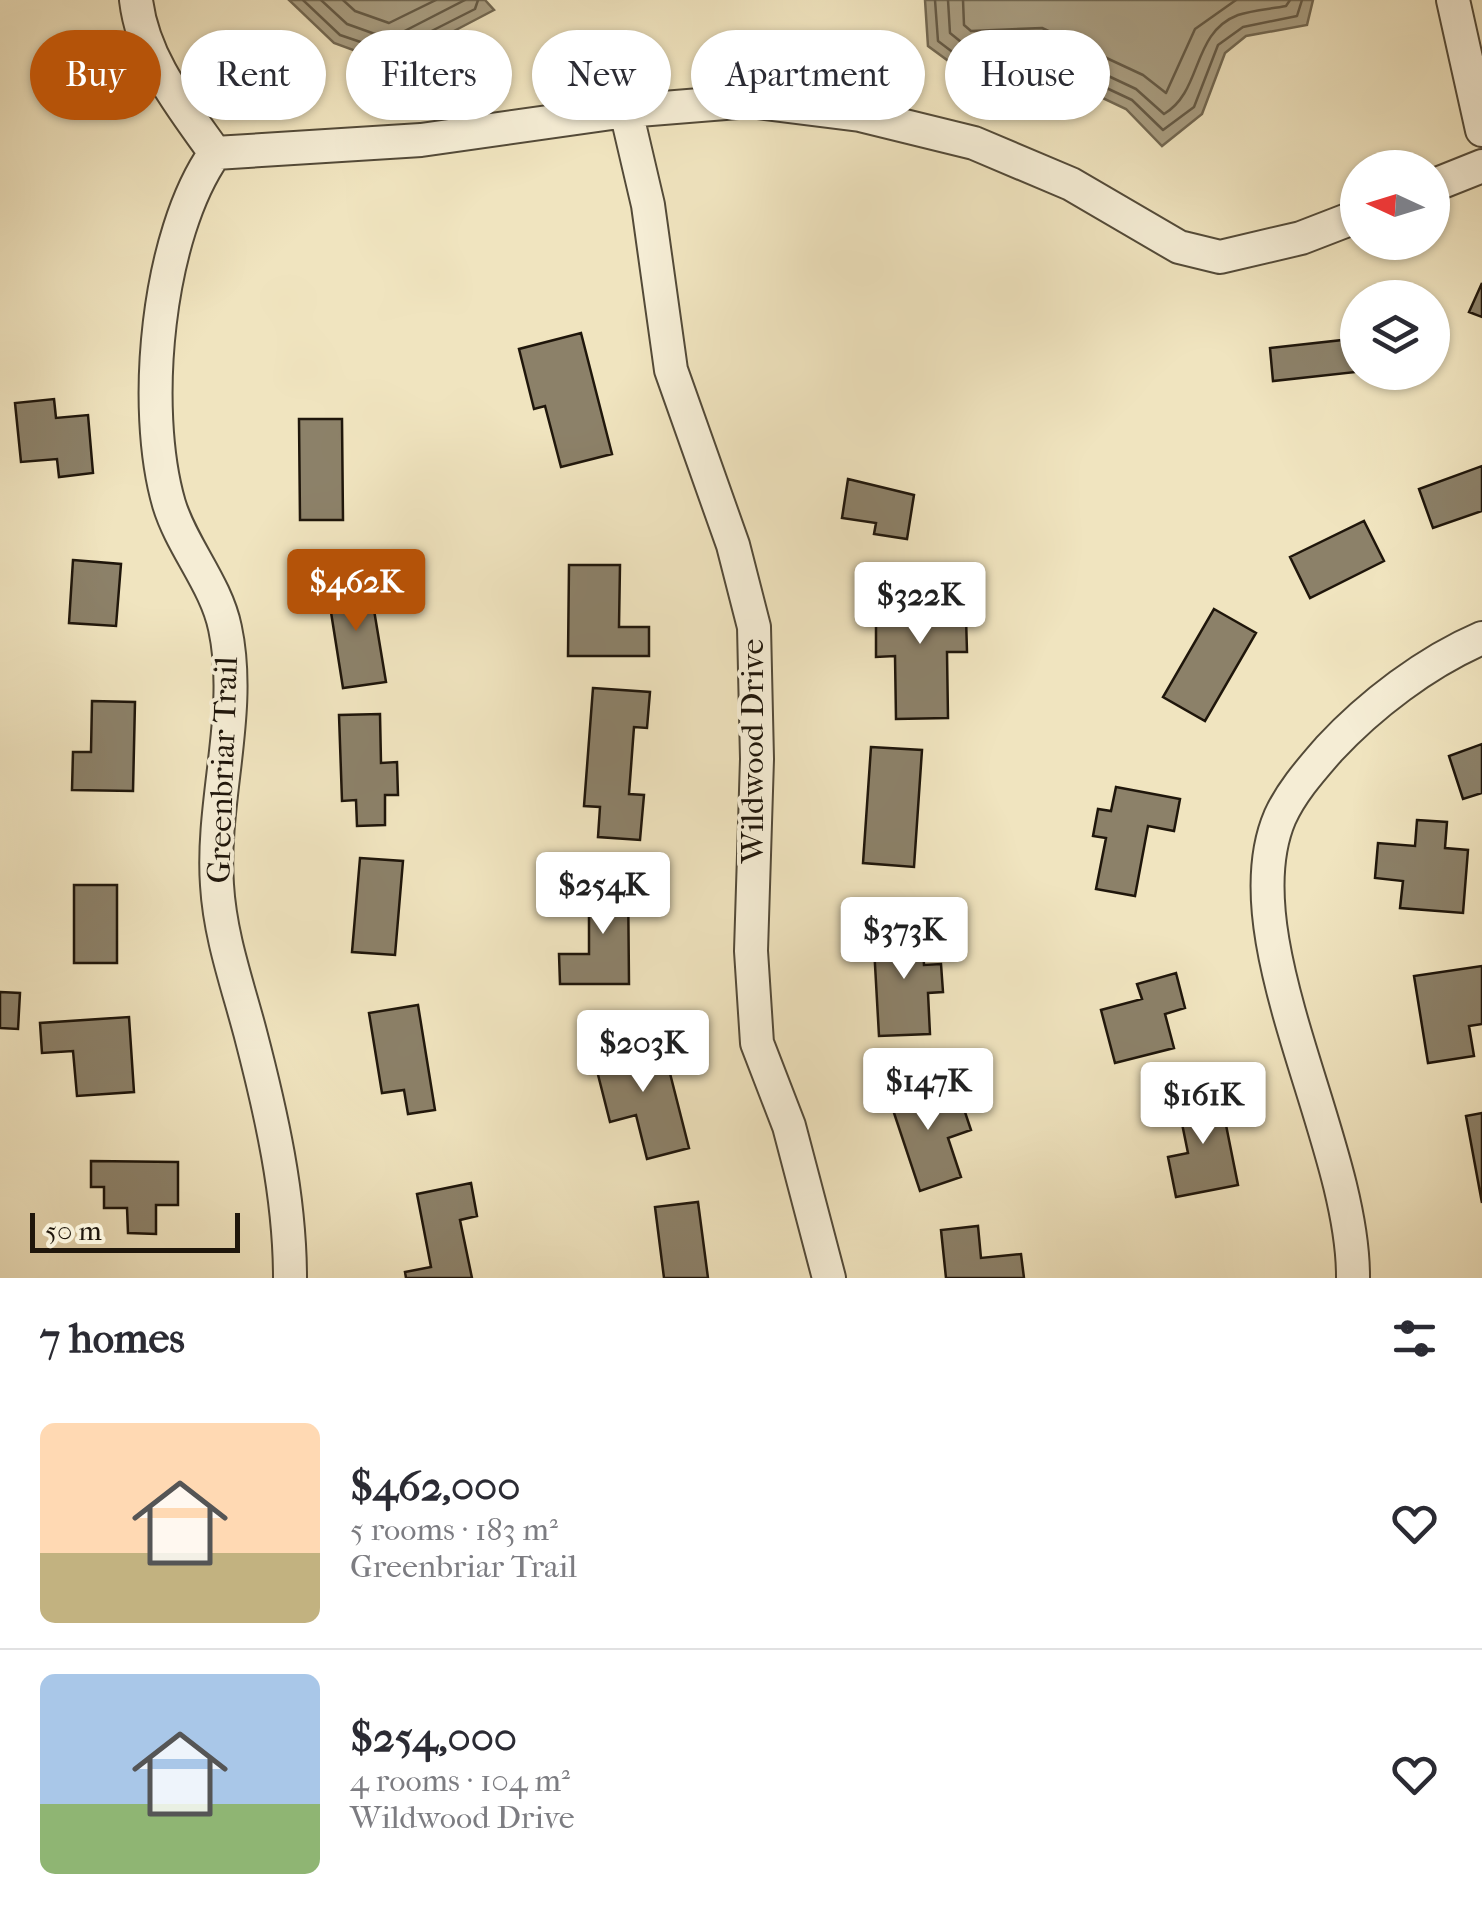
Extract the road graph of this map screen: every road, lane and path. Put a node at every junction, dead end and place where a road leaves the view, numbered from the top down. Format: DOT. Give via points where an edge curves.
graph roads {
  1 [pos="136,0"];
  2 [pos="1453,0"];
  3 [pos="671,107"];
  4 [pos="562,120"];
  5 [pos="628,120"];
  6 [pos="1482,130"];
  7 [pos="215,153"];
  8 [pos="1482,166"];
  9 [pos="1450,179"];
  10 [pos="1340,223"];
  11 [pos="1482,638"];
  12 [pos="290,1278"];
  13 [pos="829,1278"];
  14 [pos="1353,1278"];
  1 -- 7 [label="street" via="140,33"];
  2 -- 6 [label="street"];
  3 -- 10 [label="street" via="750,101 860,115 954,138 1071,184 1179,247 1220,257"];
  4 -- 7 [label="street" via="421,140"];
  5 -- 13 [label="street, Wildwood Drive" via="648,204 671,370 733,545 754,627 751,951 757,1042 788,1126"];
  7 -- 12 [label="street, Greenbriar Trail" via="190,194 157,330 156,417 169,505 225,626 230,678 216,882 290,1222"];
  8 -- 9 [label="street"];
  11 -- 14 [label="street" via="1449,652 1350,727 1300,781 1279,820 1266,926 1336,1162"];
}
